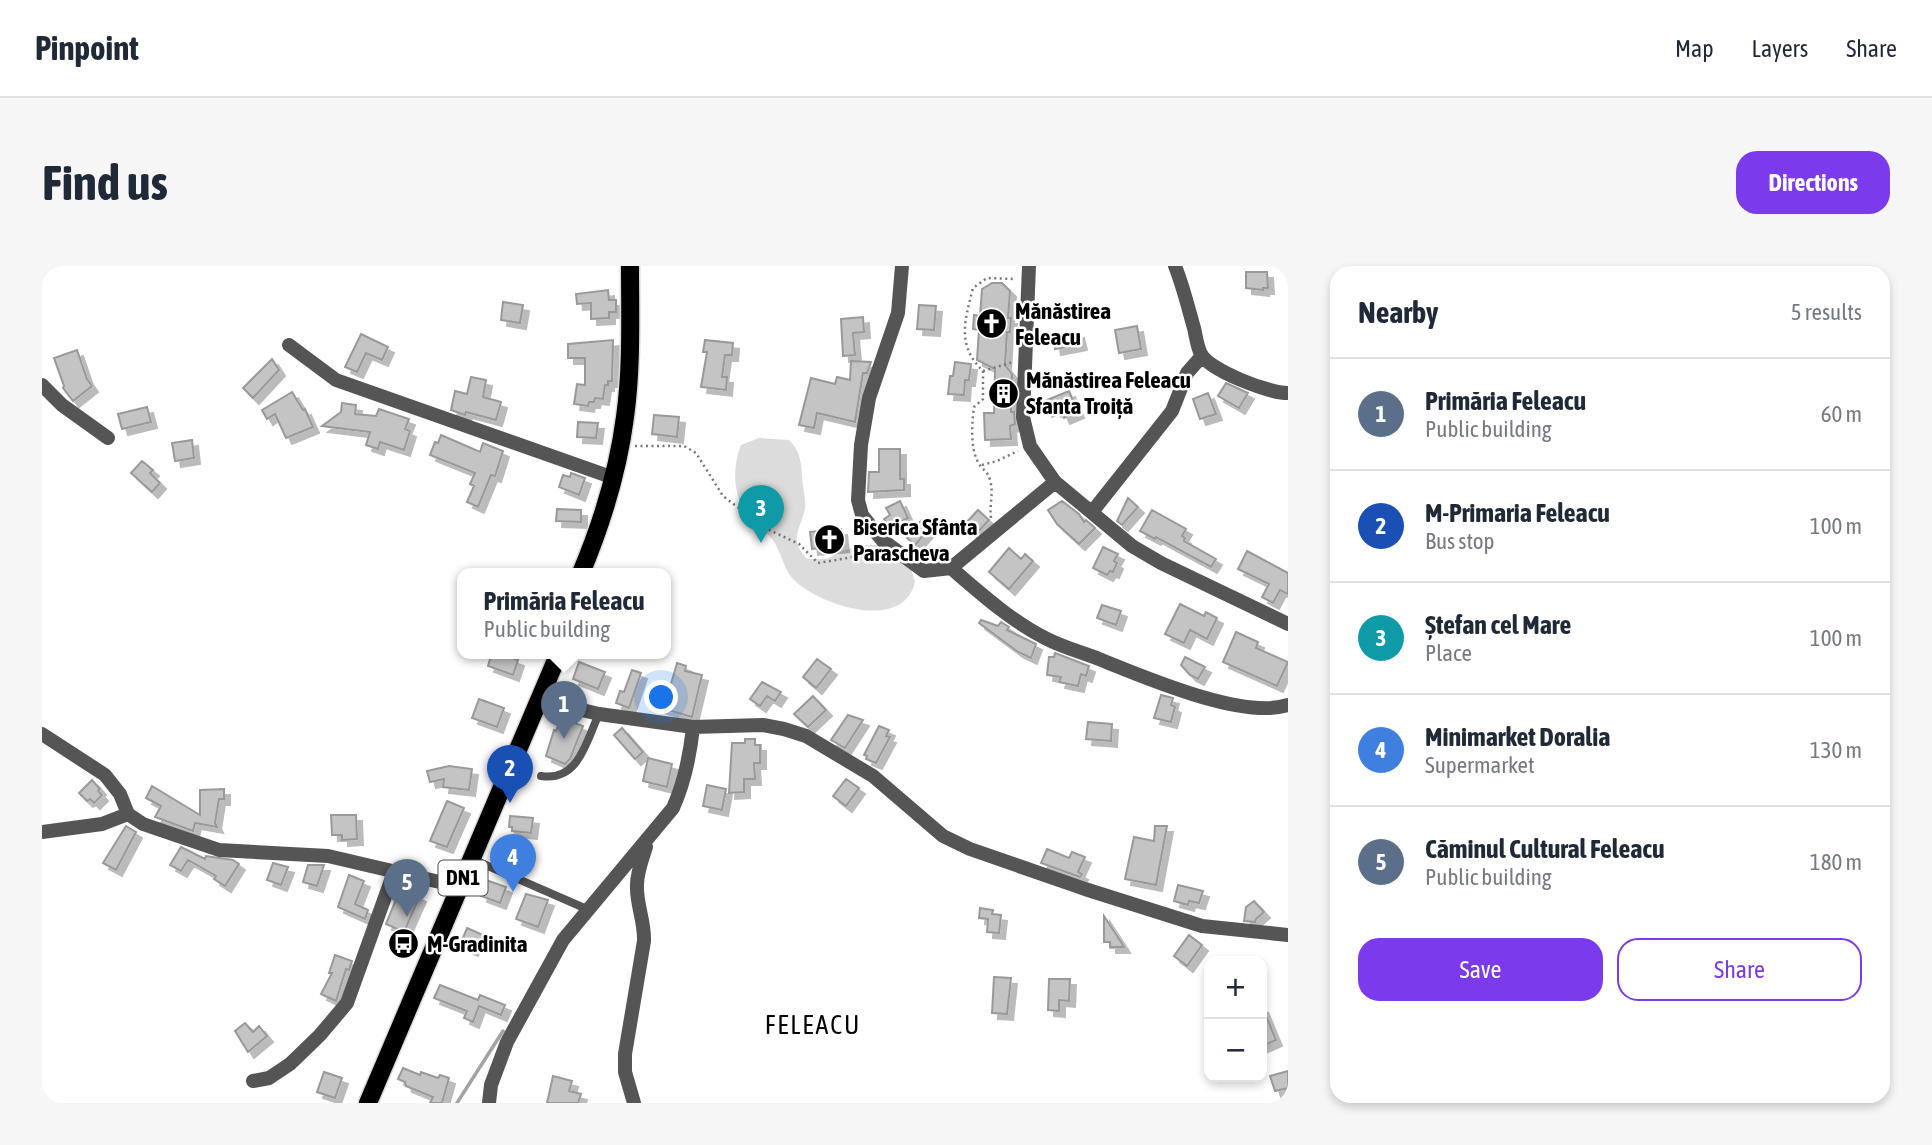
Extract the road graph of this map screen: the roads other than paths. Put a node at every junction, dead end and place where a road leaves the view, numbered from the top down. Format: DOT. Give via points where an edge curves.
graph roads {
  1 [pos="630,266"];
  2 [pos="641,266"];
  3 [pos="902,266"];
  4 [pos="1175,266"];
  5 [pos="1029,272"];
  6 [pos="289,345"];
  7 [pos="1202,356"];
  8 [pos="42,385"];
  9 [pos="1288,393"];
  10 [pos="108,438"];
  11 [pos="614,478"];
  12 [pos="1055,482"];
  13 [pos="1092,512"];
  14 [pos="583,568"];
  15 [pos="595,568"];
  16 [pos="951,568"];
  17 [pos="1288,624"];
  18 [pos="544,659"];
  19 [pos="556,659"];
  20 [pos="539,700"];
  21 [pos="1288,705"];
  22 [pos="599,714"];
  23 [pos="693,727"];
  24 [pos="42,734"];
  25 [pos="541,776"];
  26 [pos="128,814"];
  27 [pos="42,832"];
  28 [pos="648,840"];
  29 [pos="471,859"];
  30 [pos="394,872"];
  31 [pos="448,884"];
  32 [pos="589,910"];
  33 [pos="1288,935"];
  34 [pos="253,1081"];
  35 [pos="356,1103"];
  36 [pos="369,1103"];
  37 [pos="489,1103"];
  38 [pos="634,1103"];
  1 -- 11 [label="main road" via="629,384"];
  2 -- 15 [label="main road" via="640,385 632,446 615,516"];
  3 -- 16 [label="street" via="898,313 869,398 858,500 862,515 882,540 924,571"];
  4 -- 7 [label="street"];
  5 -- 12 [label="street" via="1023,417 1030,446"];
  6 -- 11 [label="street" via="336,380"];
  7 -- 9 [label="street" via="1253,385"];
  7 -- 13 [label="street" via="1187,373 1172,411"];
  8 -- 10 [label="street"];
  11 -- 14 [label="main road"];
  12 -- 13 [label="street"];
  12 -- 16 [label="street"];
  13 -- 17 [label="street" via="1132,547"];
  16 -- 21 [label="street" via="988,600 1045,638 1174,689 1253,708"];
  18 -- 31 [label="main road, DN1"];
  19 -- 20 [label="main road, DN1"];
  20 -- 22 [label="street"];
  20 -- 29 [label="main road, DN1"];
  22 -- 23 [label="street"];
  22 -- 25 [label="lane" via="576,765 564,774"];
  23 -- 28 [label="street" via="683,786 673,808"];
  23 -- 33 [label="street" via="763,725 806,736 873,776 943,836 970,849 1202,926"];
  24 -- 26 [label="street" via="105,775"];
  26 -- 27 [label="street" via="102,824"];
  26 -- 30 [label="street" via="143,824 219,850 328,856"];
  28 -- 32 [label="street"];
  28 -- 38 [label="street" via="636,888 644,941 625,1054"];
  29 -- 32 [label="lane"];
  29 -- 36 [label="main road, DN1"];
  30 -- 31 [label="street"];
  30 -- 34 [label="street" via="348,1003 290,1064 269,1078"];
  31 -- 35 [label="main road, DN1"];
  32 -- 37 [label="street" via="563,940 507,1042"];
}
